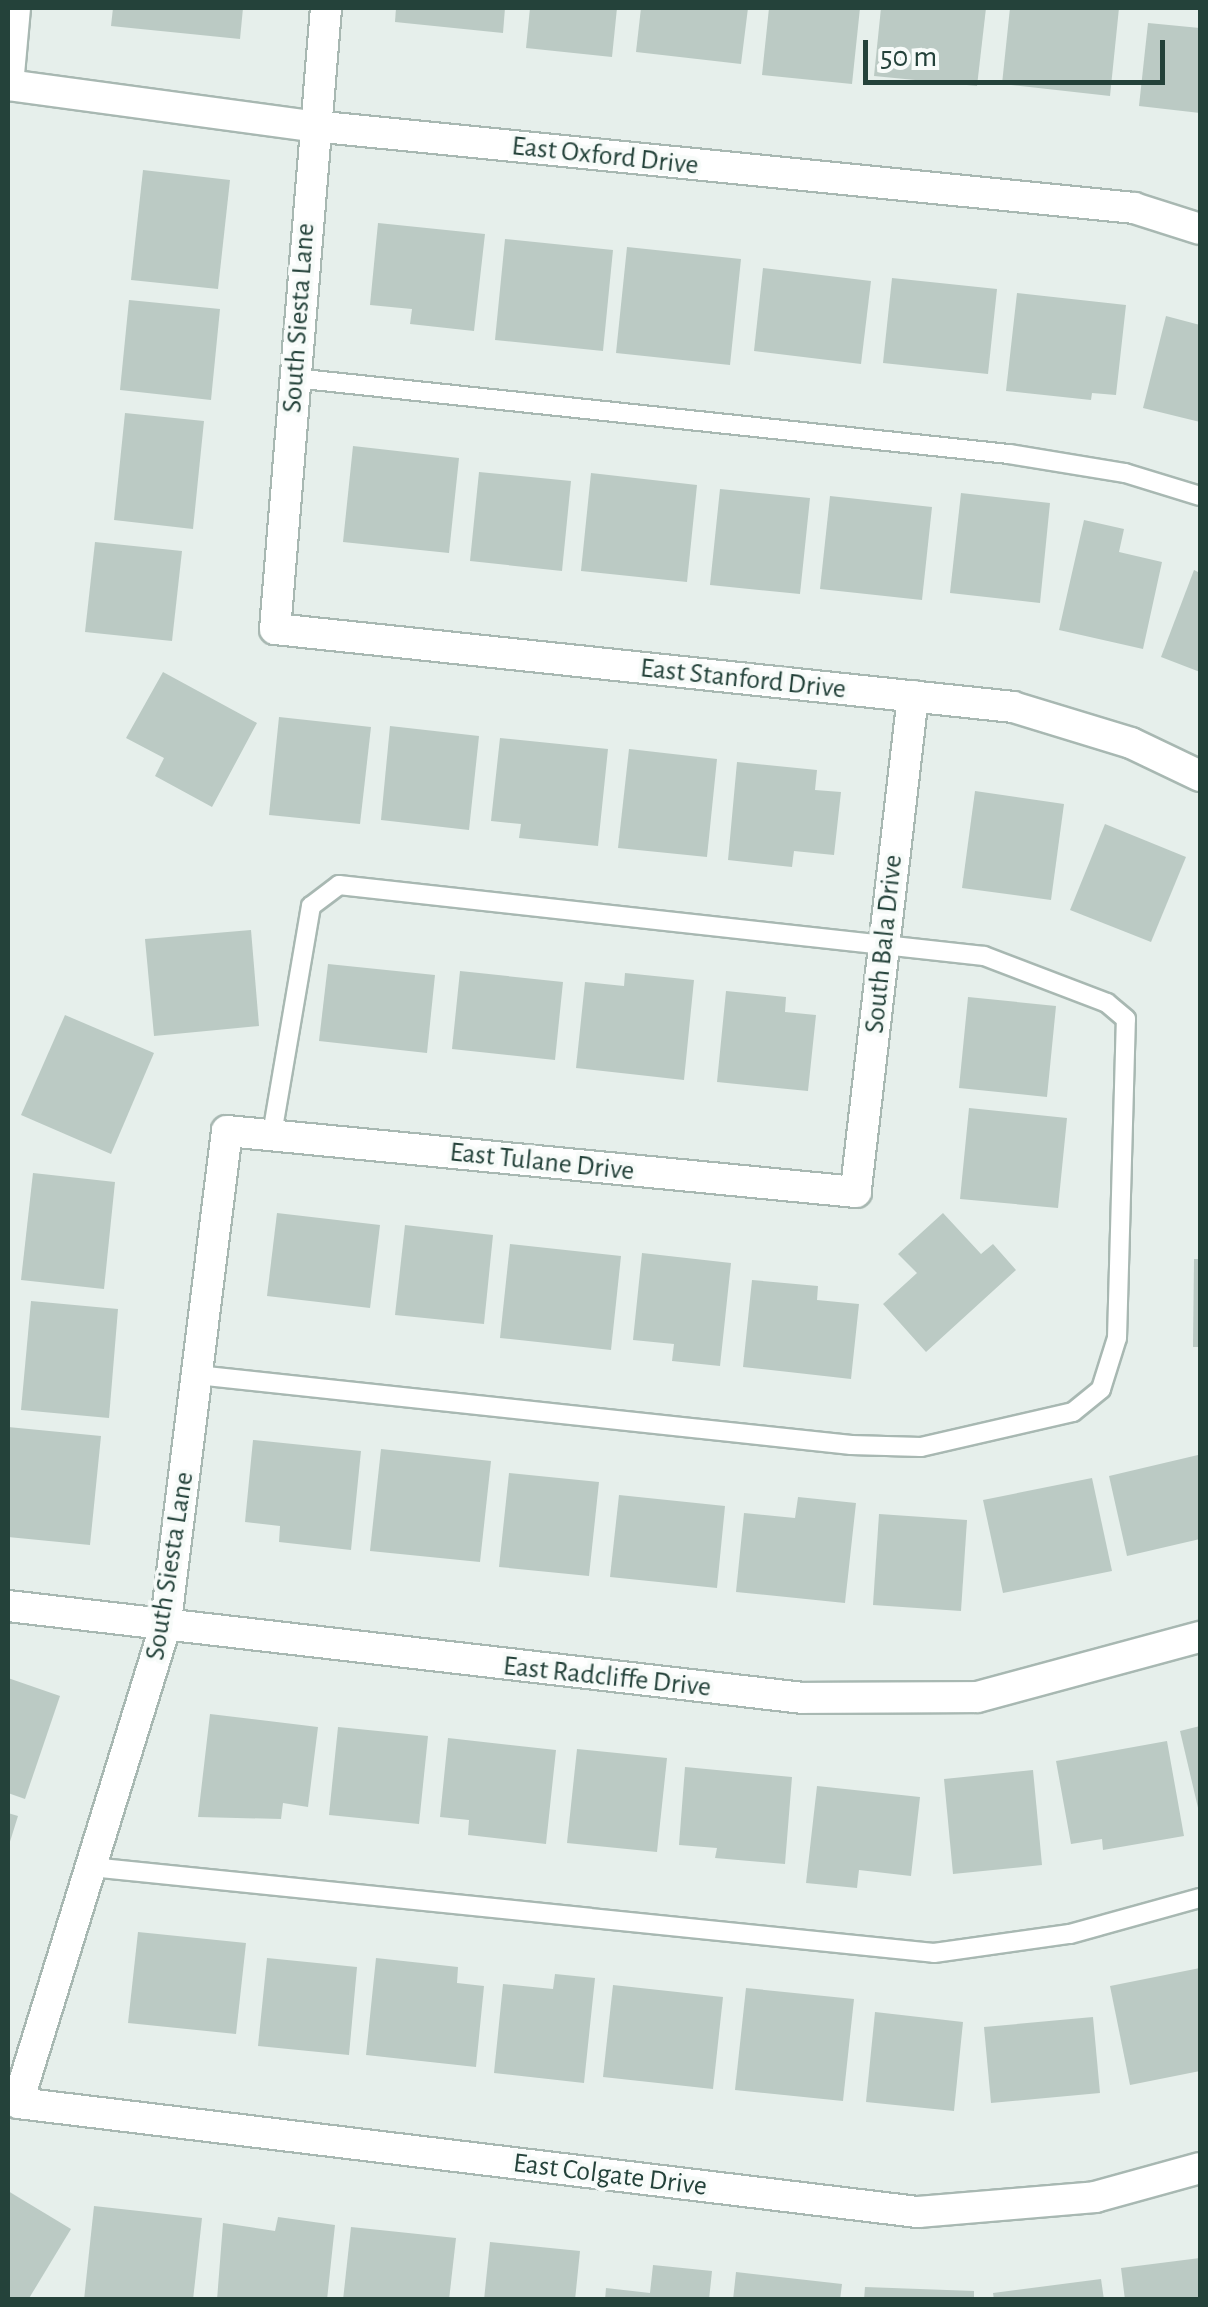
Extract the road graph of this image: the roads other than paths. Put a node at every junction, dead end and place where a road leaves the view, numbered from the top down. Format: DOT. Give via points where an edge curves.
graph roads {
  1 [pos="14,8"];
  2 [pos="326,8"];
  3 [pos="8,85"];
  4 [pos="313,126"];
  5 [pos="1200,228"];
  6 [pos="294,378"];
  7 [pos="1200,496"];
  8 [pos="274,629"];
  9 [pos="913,696"];
  10 [pos="1200,776"];
  11 [pos="884,944"];
  12 [pos="227,1131"];
  13 [pos="272,1136"];
  14 [pos="856,1192"];
  15 [pos="197,1375"];
  16 [pos="8,1606"];
  17 [pos="165,1626"];
  18 [pos="1200,1636"];
  19 [pos="91,1867"];
  20 [pos="1200,1898"];
  21 [pos="18,2103"];
  22 [pos="1200,2168"];
  1 -- 3 [label="street"];
  2 -- 4 [label="street, South Siesta Lane"];
  3 -- 4 [label="street, East Oxford Drive"];
  4 -- 5 [label="street, East Oxford Drive" via="1134,208"];
  4 -- 6 [label="street, South Siesta Lane"];
  6 -- 7 [label="lane" via="1010,454 1126,473"];
  6 -- 8 [label="street, South Siesta Lane"];
  8 -- 9 [label="street, East Stanford Drive"];
  9 -- 10 [label="street, East Stanford Drive" via="1013,707 1131,743"];
  9 -- 11 [label="street, South Bala Drive"];
  11 -- 13 [label="lane" via="339,884 311,906"];
  11 -- 14 [label="street, South Bala Drive"];
  11 -- 15 [label="lane" via="984,956 1106,1003 1126,1019 1117,1338 1101,1389 1073,1412 921,1447 851,1446"];
  12 -- 13 [label="street, East Tulane Drive"];
  12 -- 15 [label="street, South Siesta Lane"];
  13 -- 14 [label="street, East Tulane Drive"];
  15 -- 17 [label="street, South Siesta Lane"];
  16 -- 17 [label="street, East Radcliffe Drive"];
  17 -- 18 [label="street, East Radcliffe Drive" via="803,1698 977,1697"];
  17 -- 19 [label="street, South Siesta Lane"];
  19 -- 20 [label="lane" via="934,1953 1070,1934"];
  19 -- 21 [label="street, South Siesta Lane"];
  21 -- 22 [label="street, East Colgate Drive" via="918,2212 1094,2197"];
}
